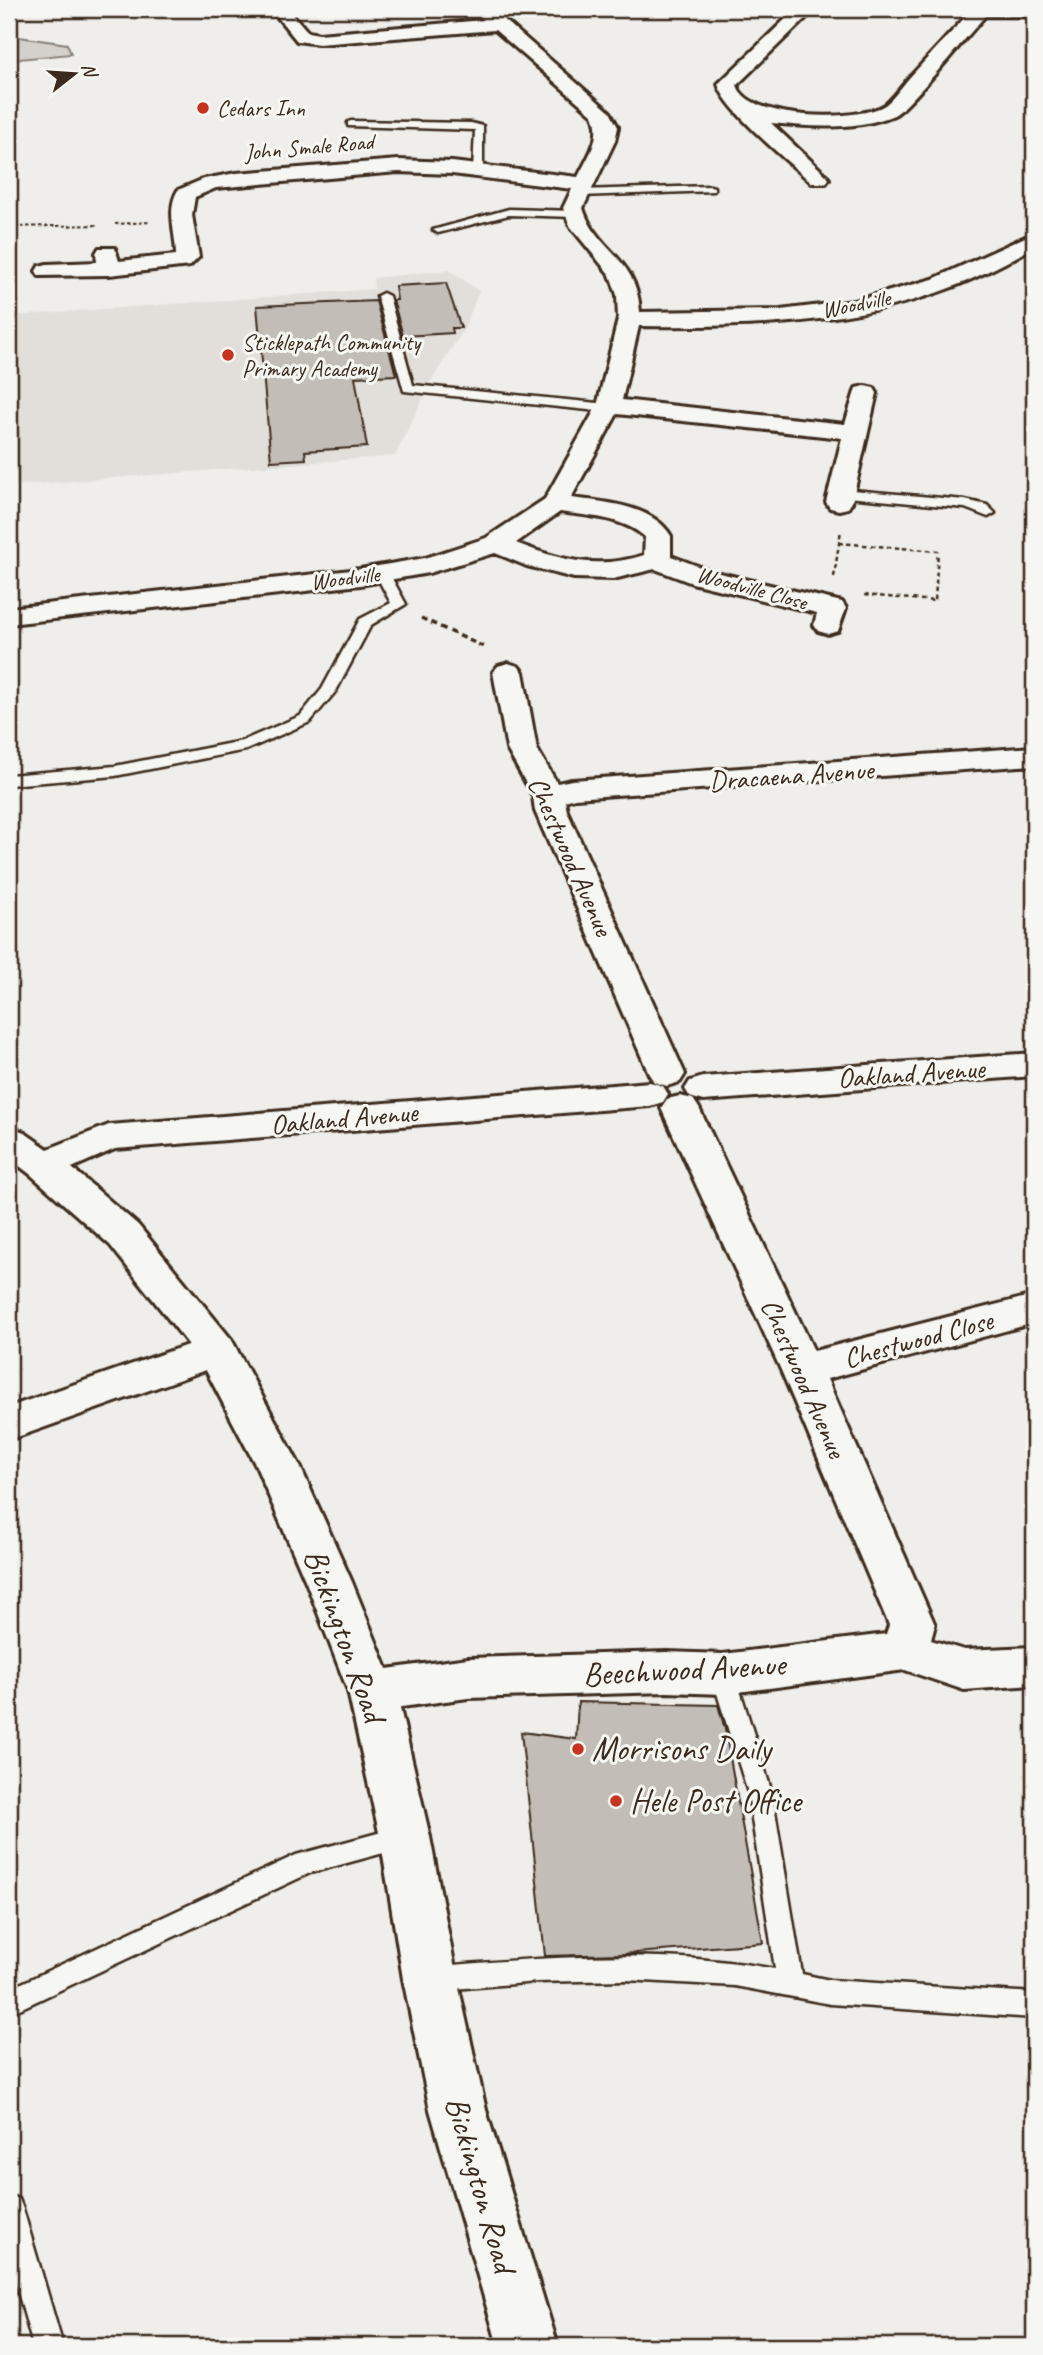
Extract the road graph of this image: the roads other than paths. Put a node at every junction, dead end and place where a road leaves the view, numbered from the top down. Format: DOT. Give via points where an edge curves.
graph roads {
  1 [pos="279,9"];
  2 [pos="482,9"];
  3 [pos="806,9"];
  4 [pos="969,9"];
  5 [pos="982,9"];
  6 [pos="992,9"];
  7 [pos="1034,11"];
  8 [pos="499,24"];
  9 [pos="367,34"];
  10 [pos="410,49"];
  11 [pos="379,52"];
  12 [pos="343,55"];
  13 [pos="740,105"];
  14 [pos="351,124"];
  15 [pos="478,171"];
  16 [pos="819,179"];
  17 [pos="710,189"];
  18 [pos="580,197"];
  19 [pos="438,230"];
  20 [pos="1034,239"];
  21 [pos="47,271"];
  22 [pos="383,296"];
  23 [pos="629,320"];
  24 [pos="865,393"];
  25 [pos="609,407"];
  26 [pos="854,432"];
  27 [pos="840,498"];
  28 [pos="555,504"];
  29 [pos="988,513"];
  30 [pos="496,544"];
  31 [pos="656,560"];
  32 [pos="382,573"];
  33 [pos="828,608"];
  34 [pos="9,616"];
  35 [pos="508,672"];
  36 [pos="1034,756"];
  37 [pos="9,780"];
  38 [pos="549,796"];
  39 [pos="1034,1064"];
  40 [pos="675,1091"];
  41 [pos="9,1140"];
  42 [pos="44,1165"];
  43 [pos="1034,1309"];
  44 [pos="216,1350"];
  45 [pos="802,1370"];
  46 [pos="9,1424"];
  47 [pos="905,1651"];
  48 [pos="1034,1667"];
  49 [pos="723,1674"];
  50 [pos="372,1691"];
  51 [pos="405,1837"];
  52 [pos="430,1979"];
  53 [pos="791,1986"];
  54 [pos="9,2002"];
  55 [pos="1034,2006"];
  56 [pos="9,2209"];
  57 [pos="48,2346"];
  58 [pos="527,2346"];
  1 -- 9 [label="street" via="303,37"];
  2 -- 8 [label="street"];
  3 -- 13 [label="street" via="727,84"];
  4 -- 5 [label="street"];
  5 -- 6 [label="street"];
  5 -- 13 [label="street" via="890,110 851,119 808,121 770,117"];
  6 -- 7 [label="street"];
  8 -- 9 [label="street"];
  8 -- 18 [label="street" via="601,112 608,127 605,141"];
  9 -- 11 [label="street"];
  10 -- 11 [label="street"];
  11 -- 12 [label="street"];
  13 -- 16 [label="street"];
  14 -- 15 [label="lane" via="480,128"];
  15 -- 18 [label="street, John Smale Road"];
  15 -- 21 [label="street, John Smale Road" via="398,166 211,183 185,194 182,215 188,257 166,264 108,260"];
  17 -- 18 [label="lane"];
  18 -- 19 [label="lane"];
  18 -- 23 [label="street" via="587,236 620,273 628,295"];
  20 -- 23 [label="street, Woodville" via="928,289 848,308 748,319"];
  22 -- 25 [label="lane" via="408,388"];
  23 -- 25 [label="street, Woodville"];
  24 -- 26 [label="street"];
  25 -- 26 [label="street"];
  25 -- 28 [label="street, Woodville"];
  26 -- 27 [label="street"];
  27 -- 29 [label="lane" via="965,504"];
  28 -- 30 [label="street, Woodville"];
  28 -- 31 [label="street" via="636,520 656,533 660,545"];
  30 -- 31 [label="street" via="582,573 611,573"];
  30 -- 32 [label="street, Woodville" via="429,565"];
  31 -- 33 [label="street, Woodville Close" via="702,577"];
  32 -- 34 [label="street, Woodville"];
  32 -- 37 [label="lane" via="399,604 365,622 329,691 305,719 246,745 116,771"];
  35 -- 38 [label="street, Chestwood Avenue" via="522,749"];
  36 -- 38 [label="street, Dracaena Avenue" via="572,789"];
  38 -- 40 [label="street, Chestwood Avenue" via="551,811"];
  39 -- 40 [label="street, Oakland Avenue"];
  40 -- 42 [label="street, Oakland Avenue" via="109,1138"];
  40 -- 45 [label="street, Chestwood Avenue"];
  41 -- 42 [label="street, Bickington Road"];
  42 -- 44 [label="street, Bickington Road" via="124,1235"];
  43 -- 45 [label="street, Chestwood Close"];
  44 -- 46 [label="street"];
  44 -- 50 [label="street, Bickington Road" via="278,1466"];
  45 -- 47 [label="street, Chestwood Avenue" via="912,1625"];
  47 -- 48 [label="street, Beechwood Avenue" via="964,1670"];
  47 -- 49 [label="street, Beechwood Avenue"];
  49 -- 50 [label="street, Beechwood Avenue" via="468,1678"];
  49 -- 53 [label="lane" via="760,1793"];
  50 -- 51 [label="street, Bickington Road"];
  51 -- 52 [label="street, Bickington Road"];
  51 -- 54 [label="lane" via="305,1863"];
  52 -- 53 [label="lane" via="625,1968 736,1974"];
  52 -- 58 [label="street, Bickington Road" via="458,2110"];
  53 -- 55 [label="lane"];
  56 -- 57 [label="lane"];
}
